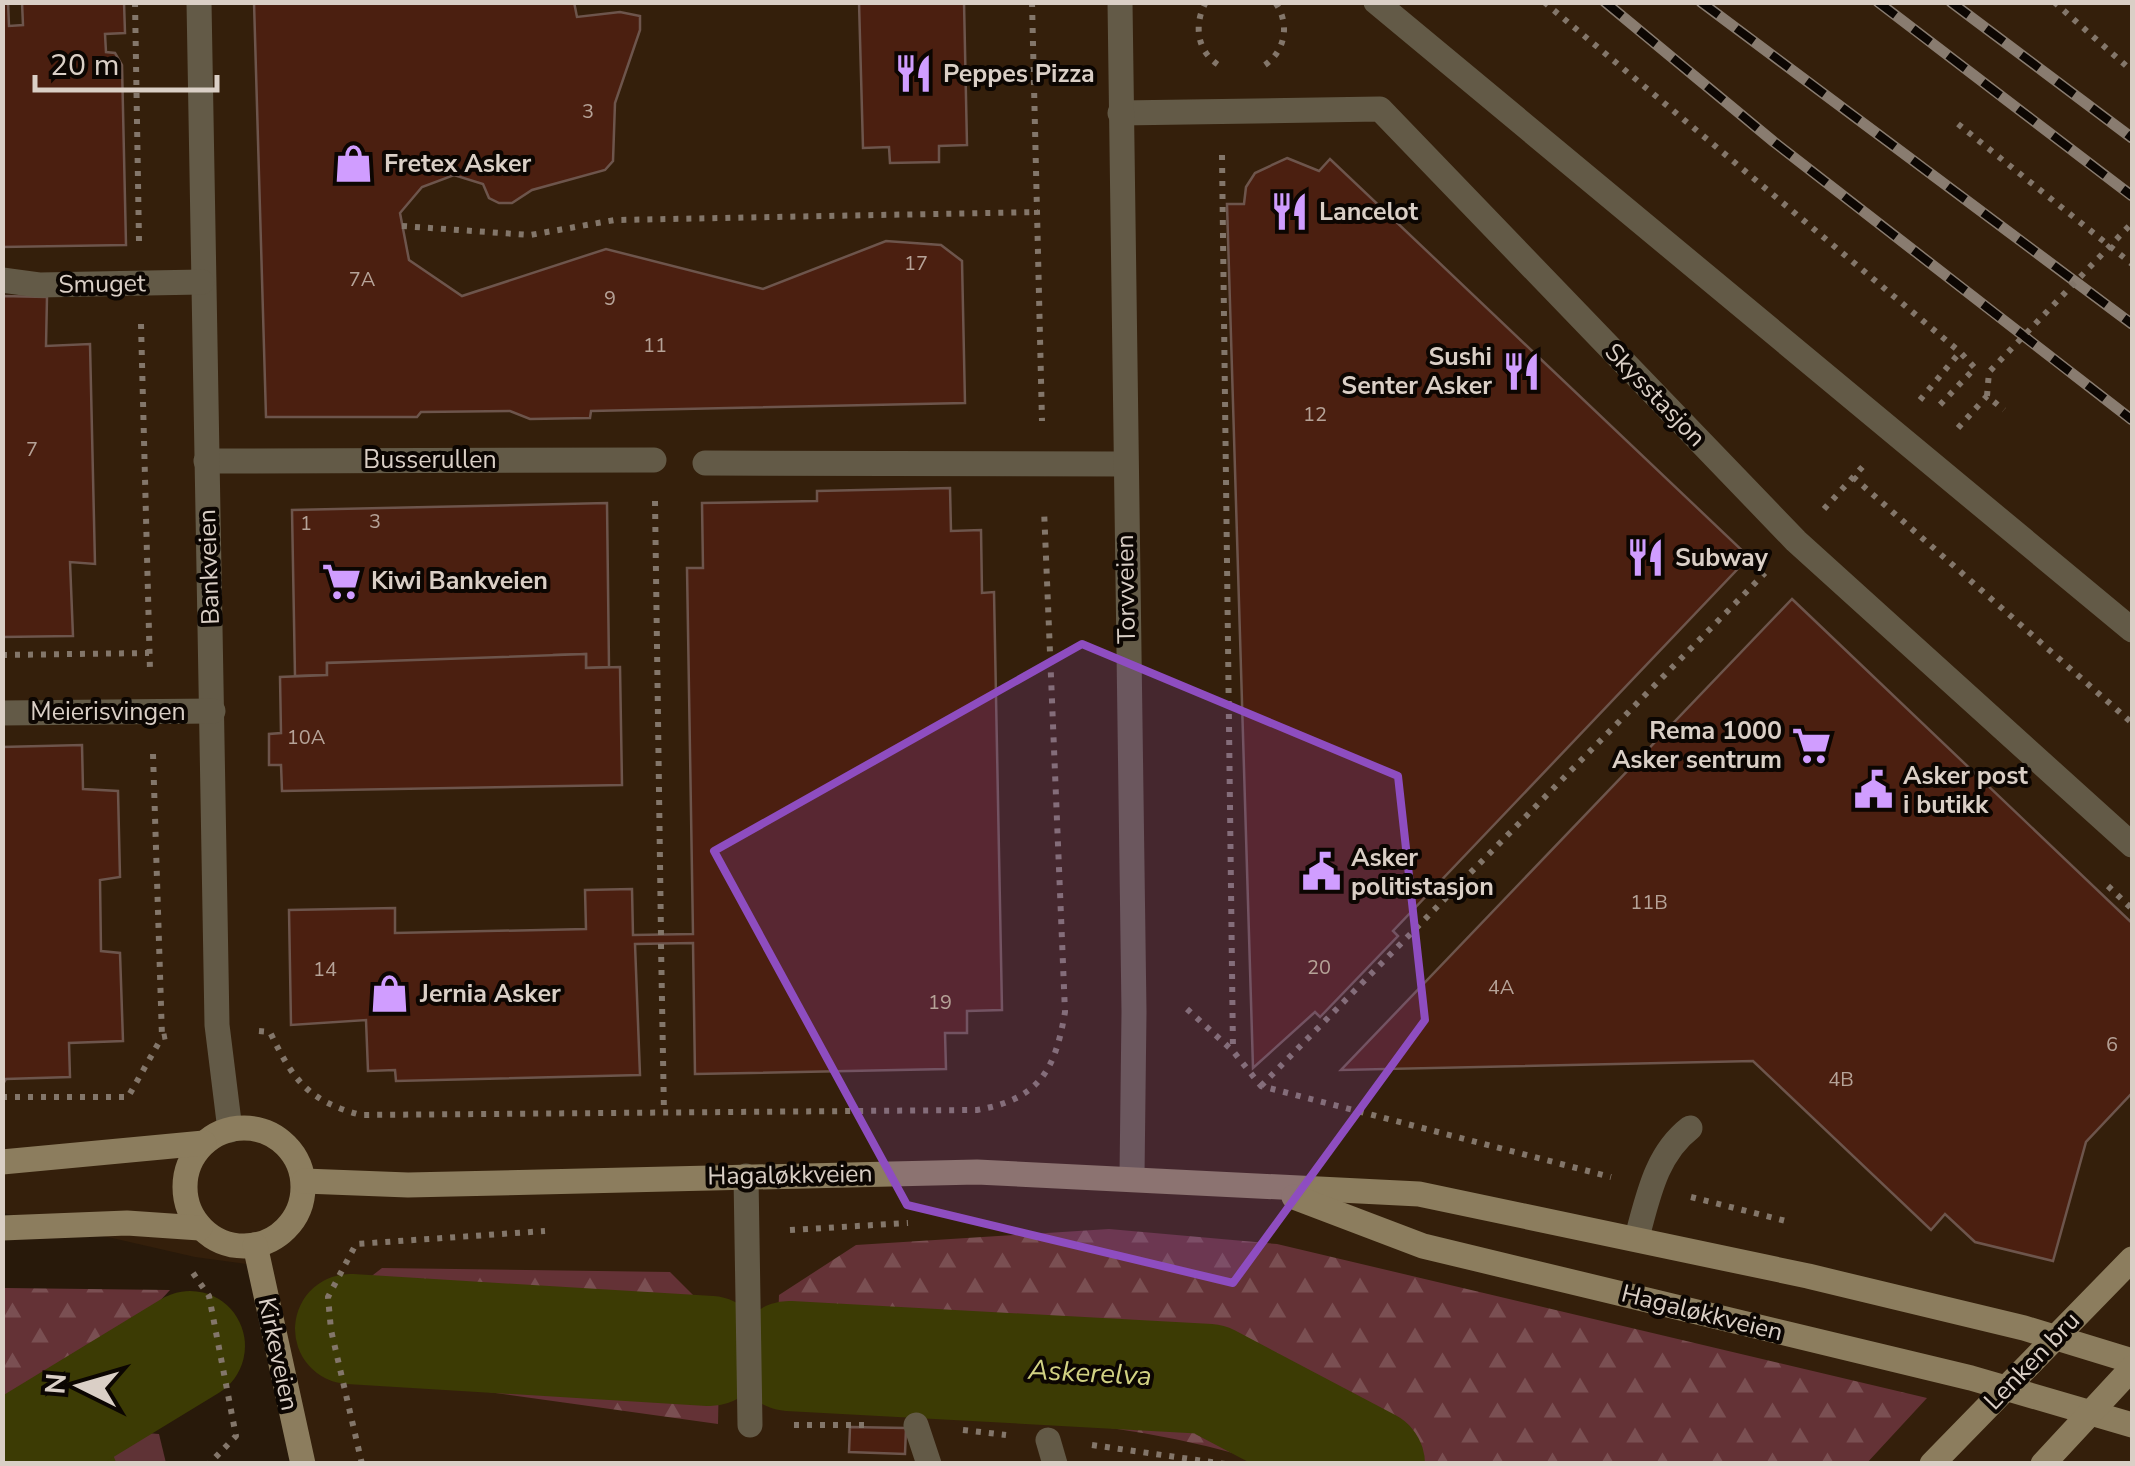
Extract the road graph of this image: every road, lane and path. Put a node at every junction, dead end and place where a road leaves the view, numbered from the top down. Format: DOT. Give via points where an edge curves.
graph roads {
  1 [pos="200,2"];
  2 [pos="1120,2"];
  3 [pos="1275,2"];
  4 [pos="1376,2"];
  5 [pos="1544,2"];
  6 [pos="2054,2"];
  7 [pos="1204,3"];
  8 [pos="1259,68"];
  9 [pos="1226,70"];
  10 [pos="2132,71"];
  11 [pos="1120,113"];
  12 [pos="1958,124"];
  13 [pos="1222,147"];
  14 [pos="1038,212"];
  15 [pos="2132,223"];
  16 [pos="402,226"];
  17 [pos="2110,246"];
  18 [pos="2132,264"];
  19 [pos="2,280"];
  20 [pos="202,282"];
  21 [pos="1960,352"];
  22 [pos="1986,396"];
  23 [pos="2004,410"];
  24 [pos="1894,432"];
  25 [pos="654,460"];
  26 [pos="206,461"];
  27 [pos="705,464"];
  28 [pos="1124,464"];
  29 [pos="1852,477"];
  30 [pos="1796,541"];
  31 [pos="2132,630"];
  32 [pos="2,655"];
  33 [pos="213,711"];
  34 [pos="2,712"];
  35 [pos="152,712"];
  36 [pos="2132,723"];
  37 [pos="2132,845"];
  38 [pos="2104,882"];
  39 [pos="2132,909"];
  40 [pos="1187,1009"];
  41 [pos="1065,1012"];
  42 [pos="162,1038"];
  43 [pos="1233,1051"];
  44 [pos="2,1097"];
  45 [pos="49,1097"];
  46 [pos="664,1113"];
  47 [pos="408,1114"];
  48 [pos="1690,1128"];
  49 [pos="230,1130"];
  50 [pos="204,1143"];
  51 [pos="2,1162"];
  52 [pos="746,1176"];
  53 [pos="1132,1176"];
  54 [pos="304,1180"];
  55 [pos="1276,1190"];
  56 [pos="923,1222"];
  57 [pos="2,1228"];
  58 [pos="200,1228"];
  59 [pos="558,1230"];
  60 [pos="748,1233"];
  61 [pos="1637,1237"];
  62 [pos="255,1245"];
  63 [pos="2132,1259"];
  64 [pos="187,1267"];
  65 [pos="2132,1365"];
  66 [pos="750,1424"];
  67 [pos="916,1425"];
  68 [pos="2132,1425"];
  69 [pos="1052,1452"];
  70 [pos="210,1464"];
  71 [pos="303,1464"];
  72 [pos="362,1464"];
  73 [pos="929,1464"];
  74 [pos="1224,1464"];
  75 [pos="1932,1464"];
  76 [pos="2043,1464"];
  1 -- 20 [label="street, Bankveien"];
  2 -- 11 [label="street, Torvveien"];
  3 -- 8 [label="path" via="1285,28 1282,44"];
  4 -- 24 [label="street"];
  5 -- 21 [label="path"];
  6 -- 10 [label="path"];
  7 -- 9 [label="path" via="1198,16 1202,47"];
  11 -- 28 [label="street, Torvveien"];
  11 -- 30 [label="street, Skysstasjon" via="1380,109"];
  12 -- 17 [label="path"];
  13 -- 43 [label="path"];
  14 -- 16 [label="path" via="615,220 530,236"];
  15 -- 17 [label="path, bridge"];
  17 -- 18 [label="path"];
  17 -- 22 [label="path, bridge" via="1989,372"];
  19 -- 20 [label="street, Smuget"];
  20 -- 26 [label="street, Bankveien"];
  21 -- 22 [label="path" via="1975,368 1932,414 1952,434"];
  21 -- 24 [label="path"];
  22 -- 23 [label="path"];
  24 -- 29 [label="path"];
  24 -- 31 [label="street"];
  25 -- 26 [label="street, Busserullen"];
  25 -- 46 [label="path"];
  26 -- 33 [label="street, Bankveien"];
  27 -- 28 [label="street"];
  28 -- 53 [label="street, Torvveien"];
  29 -- 30 [label="path"];
  29 -- 36 [label="path"];
  30 -- 37 [label="street, Skysstasjon"];
  30 -- 43 [label="path" via="1261,1086"];
  32 -- 35 [label="path" via="150,653"];
  33 -- 35 [label="street, Meierisvingen"];
  33 -- 49 [label="street, Bankveien" via="217,1025"];
  34 -- 35 [label="street, Meierisvingen"];
  35 -- 42 [label="path"];
  38 -- 39 [label="path"];
  40 -- 43 [label="path"];
  41 -- 46 [label="path" via="1057,1057 1036,1085 1009,1104 977,1110"];
  44 -- 45 [label="path"];
  46 -- 47 [label="path"];
  48 -- 61 [label="street" via="1670,1143"];
  49 -- 50 [label="street"];
  49 -- 54 [label="street" via="262,1130 281,1140"];
  50 -- 51 [label="street"];
  50 -- 58 [label="street" via="185,1180 187,1206"];
  52 -- 53 [label="street, Hagaløkkveien"];
  52 -- 54 [label="street, Hagaløkkveien"];
  52 -- 60 [label="street"];
  53 -- 55 [label="street, Hagaløkkveien"];
  54 -- 62 [label="street" via="291,1225"];
  55 -- 61 [label="street, Hagaløkkveien" via="1418,1194"];
  55 -- 68 [label="street, Hagaløkkveien" via="1423,1246 1971,1378"];
  56 -- 60 [label="path"];
  57 -- 58 [label="street"];
  58 -- 62 [label="street" via="220,1242"];
  59 -- 72 [label="path" via="356,1244 328,1296"];
  60 -- 66 [label="street"];
  61 -- 65 [label="street, Hagaløkkveien" via="2024,1328"];
  62 -- 71 [label="street, Kirkeveien"];
  63 -- 75 [label="street, Lenken bru, bridge"];
  64 -- 70 [label="path" via="209,1296 236,1436"];
  65 -- 76 [label="street, bridge"];
  66 -- 67 [label="path"];
  67 -- 69 [label="path"];
  67 -- 73 [label="street"];
  69 -- 74 [label="path" via="1204,1457"];
}
